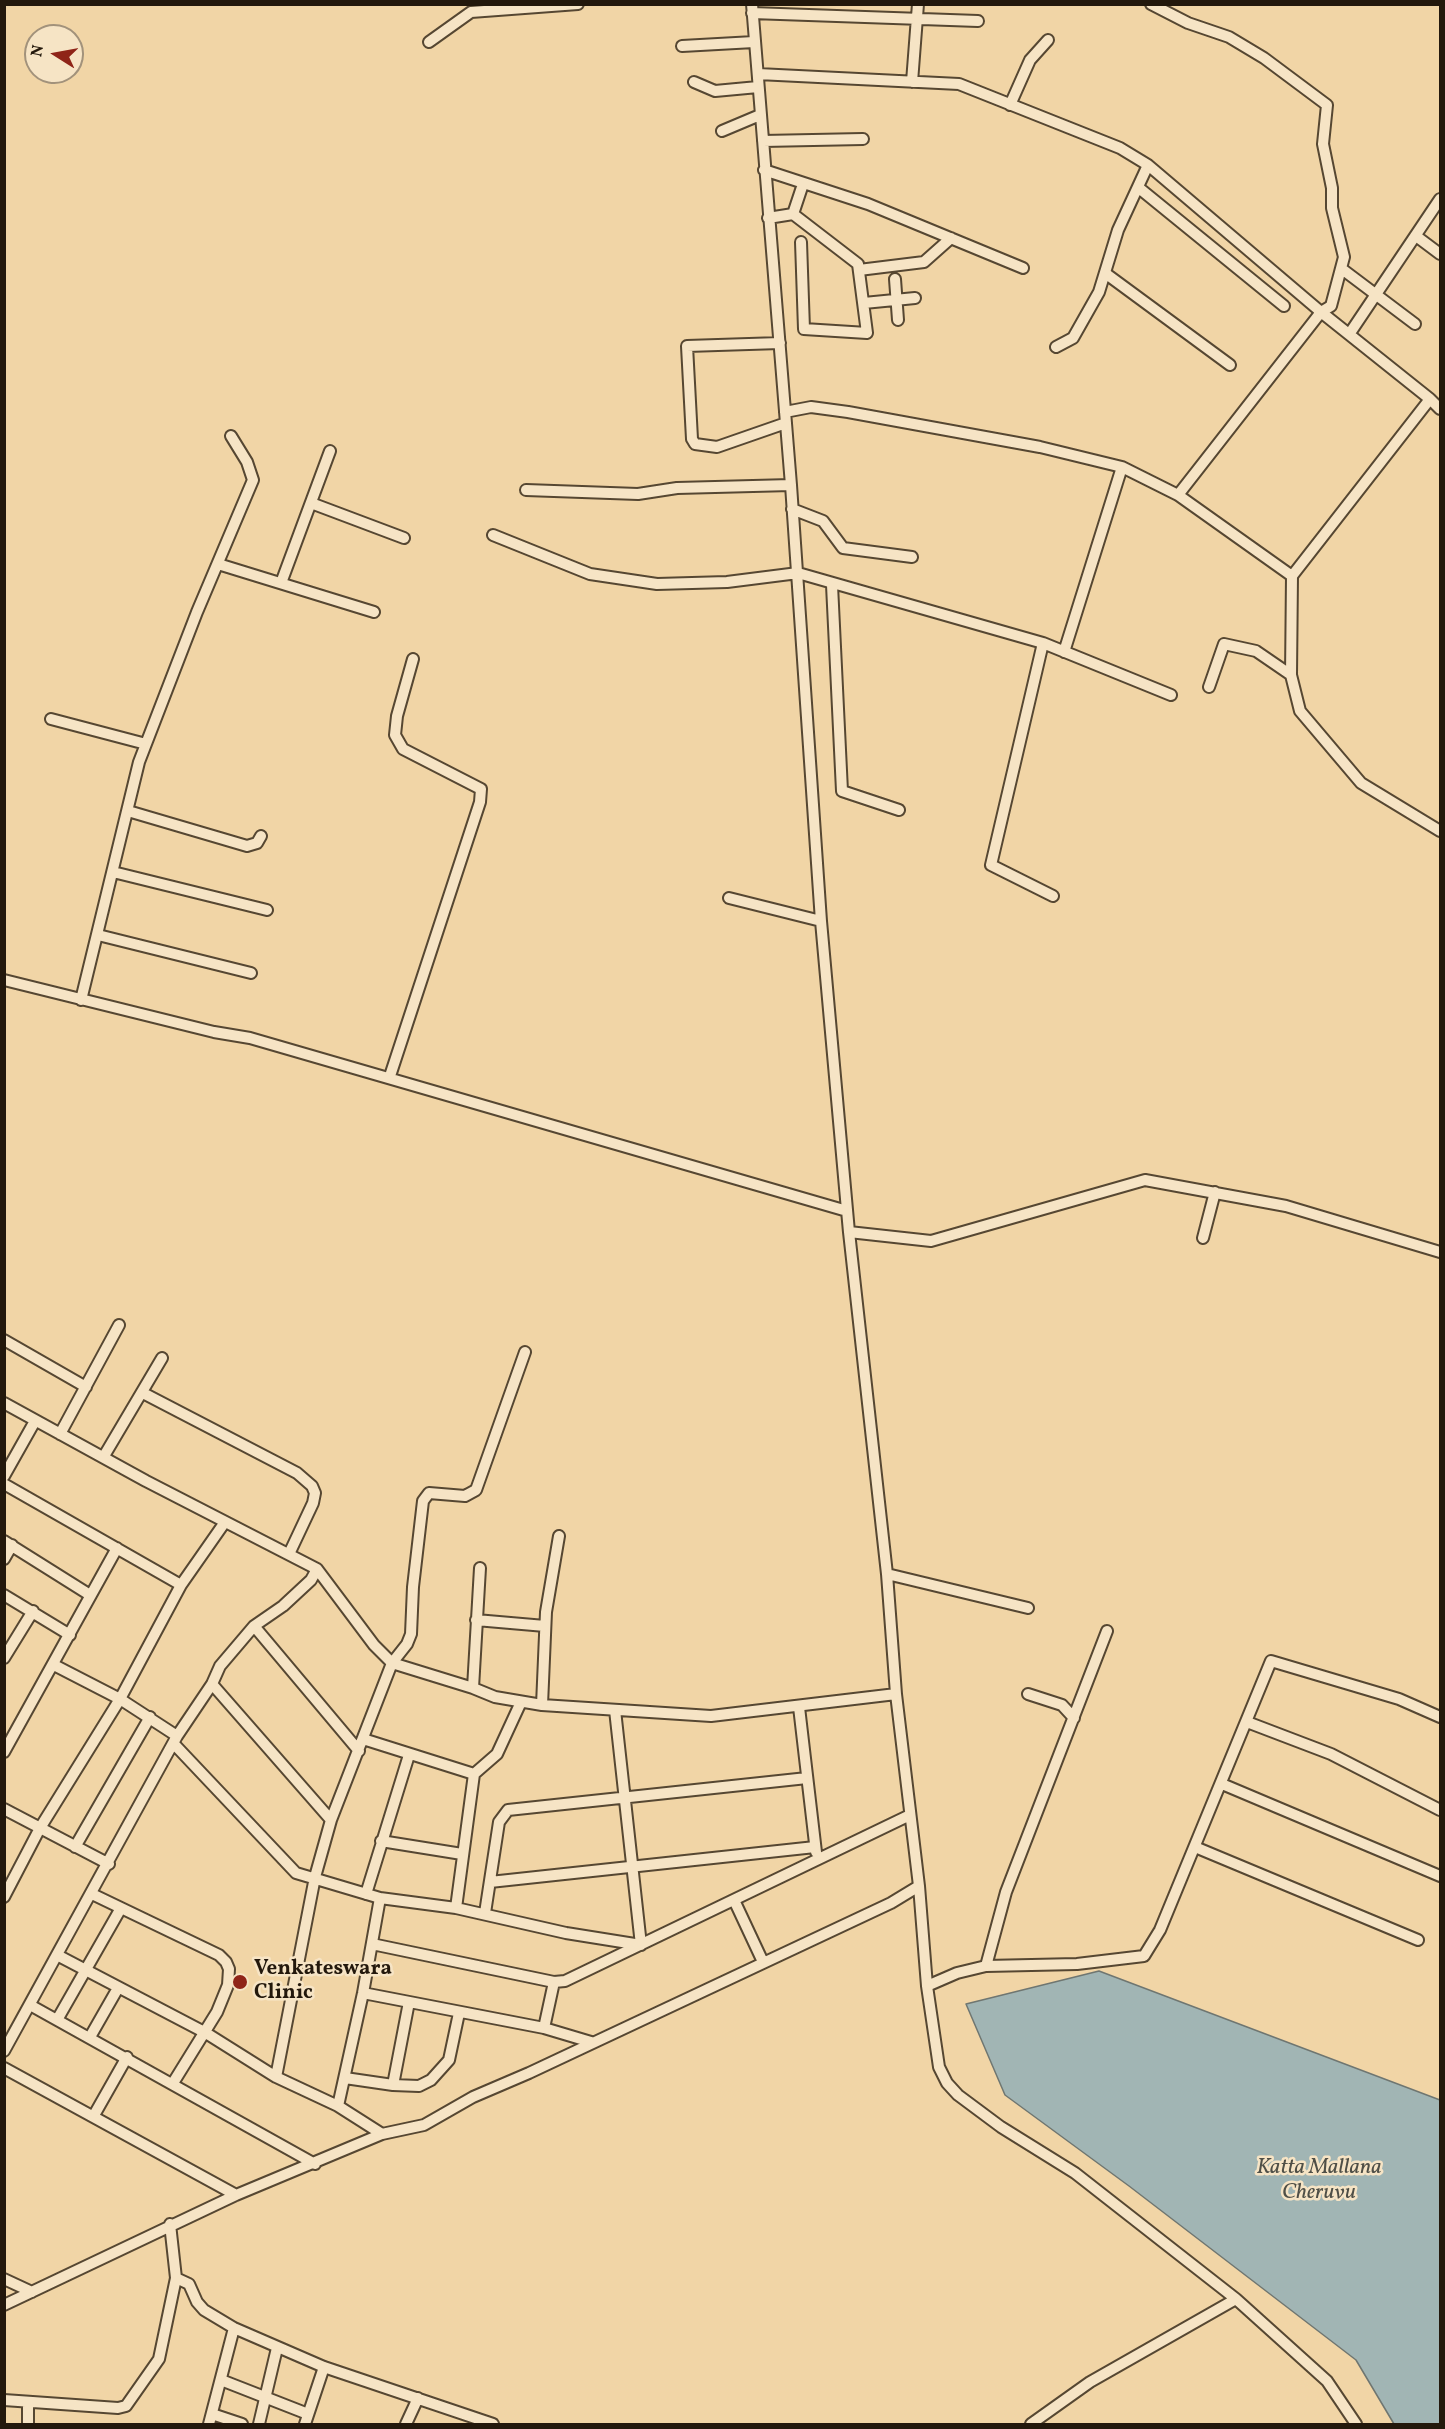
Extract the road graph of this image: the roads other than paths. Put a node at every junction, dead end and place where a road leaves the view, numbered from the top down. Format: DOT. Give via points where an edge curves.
graph roads {
  1 [pos="578,4"];
  2 [pos="918,4"];
  3 [pos="1158,6"];
  4 [pos="472,8"];
  5 [pos="752,9"];
  6 [pos="836,10"];
  7 [pos="916,18"];
  8 [pos="978,21"];
  9 [pos="1048,40"];
  10 [pos="429,42"];
  11 [pos="754,42"];
  12 [pos="682,45"];
  13 [pos="758,74"];
  14 [pos="694,82"];
  15 [pos="912,82"];
  16 [pos="758,87"];
  17 [pos="1010,105"];
  18 [pos="760,115"];
  19 [pos="722,131"];
  20 [pos="863,139"];
  21 [pos="763,141"];
  22 [pos="1148,165"];
  23 [pos="764,170"];
  24 [pos="803,184"];
  25 [pos="1139,188"];
  26 [pos="1440,199"];
  27 [pos="793,214"];
  28 [pos="768,218"];
  29 [pos="1416,236"];
  30 [pos="951,238"];
  31 [pos="801,242"];
  32 [pos="1440,254"];
  33 [pos="1023,268"];
  34 [pos="1342,269"];
  35 [pos="859,270"];
  36 [pos="1105,273"];
  37 [pos="895,279"];
  38 [pos="1375,296"];
  39 [pos="915,298"];
  40 [pos="896,300"];
  41 [pos="864,303"];
  42 [pos="1284,306"];
  43 [pos="1321,312"];
  44 [pos="898,320"];
  45 [pos="1415,324"];
  46 [pos="1350,333"];
  47 [pos="780,343"];
  48 [pos="1056,347"];
  49 [pos="1230,365"];
  50 [pos="1430,399"];
  51 [pos="1440,409"];
  52 [pos="786,417"];
  53 [pos="231,436"];
  54 [pos="330,451"];
  55 [pos="1122,467"];
  56 [pos="791,484"];
  57 [pos="526,490"];
  58 [pos="1179,495"];
  59 [pos="311,503"];
  60 [pos="792,509"];
  61 [pos="493,535"];
  62 [pos="404,538"];
  63 [pos="912,556"];
  64 [pos="218,564"];
  65 [pos="798,573"];
  66 [pos="1292,576"];
  67 [pos="281,584"];
  68 [pos="832,585"];
  69 [pos="374,612"];
  70 [pos="1043,643"];
  71 [pos="1064,652"];
  72 [pos="413,659"];
  73 [pos="1291,675"];
  74 [pos="1209,687"];
  75 [pos="1171,695"];
  76 [pos="51,719"];
  77 [pos="146,744"];
  78 [pos="898,810"];
  79 [pos="128,811"];
  80 [pos="1440,831"];
  81 [pos="261,836"];
  82 [pos="113,872"];
  83 [pos="1053,896"];
  84 [pos="729,898"];
  85 [pos="267,910"];
  86 [pos="820,921"];
  87 [pos="98,935"];
  88 [pos="251,973"];
  89 [pos="4,980"];
  90 [pos="81,1000"];
  91 [pos="390,1076"];
  92 [pos="1215,1192"];
  93 [pos="847,1211"];
  94 [pos="849,1232"];
  95 [pos="1203,1238"];
  96 [pos="1440,1252"];
  97 [pos="119,1325"];
  98 [pos="4,1340"];
  99 [pos="525,1352"];
  100 [pos="162,1358"];
  101 [pos="86,1387"];
  102 [pos="143,1393"];
  103 [pos="4,1403"];
  104 [pos="35,1420"];
  105 [pos="60,1434"];
  106 [pos="104,1456"];
  107 [pos="4,1476"];
  108 [pos="4,1484"];
  109 [pos="225,1522"];
  110 [pos="559,1536"];
  111 [pos="8,1543"];
  112 [pos="117,1548"];
  113 [pos="289,1554"];
  114 [pos="4,1559"];
  115 [pos="480,1568"];
  116 [pos="317,1569"];
  117 [pos="887,1574"];
  118 [pos="181,1585"];
  119 [pos="4,1595"];
  120 [pos="90,1595"];
  121 [pos="1028,1608"];
  122 [pos="33,1611"];
  123 [pos="476,1620"];
  124 [pos="254,1626"];
  125 [pos="545,1626"];
  126 [pos="1107,1631"];
  127 [pos="70,1635"];
  128 [pos="4,1658"];
  129 [pos="392,1663"];
  130 [pos="54,1665"];
  131 [pos="212,1684"];
  132 [pos="473,1688"];
  133 [pos="896,1694"];
  134 [pos="1028,1694"];
  135 [pos="120,1699"];
  136 [pos="521,1702"];
  137 [pos="542,1705"];
  138 [pos="799,1707"];
  139 [pos="615,1710"];
  140 [pos="150,1717"];
  141 [pos="1440,1717"];
  142 [pos="1074,1718"];
  143 [pos="1247,1722"];
  144 [pos="363,1739"];
  145 [pos="176,1740"];
  146 [pos="359,1751"];
  147 [pos="4,1752"];
  148 [pos="409,1755"];
  149 [pos="474,1774"];
  150 [pos="807,1778"];
  151 [pos="1222,1784"];
  152 [pos="625,1796"];
  153 [pos="4,1809"];
  154 [pos="1440,1810"];
  155 [pos="910,1815"];
  156 [pos="331,1820"];
  157 [pos="40,1828"];
  158 [pos="381,1841"];
  159 [pos="815,1846"];
  160 [pos="75,1847"];
  161 [pos="1195,1847"];
  162 [pos="462,1854"];
  163 [pos="817,1860"];
  164 [pos="109,1864"];
  165 [pos="634,1867"];
  166 [pos="1440,1875"];
  167 [pos="315,1877"];
  168 [pos="490,1882"];
  169 [pos="919,1886"];
  170 [pos="92,1894"];
  171 [pos="366,1894"];
  172 [pos="4,1896"];
  173 [pos="380,1898"];
  174 [pos="734,1900"];
  175 [pos="121,1908"];
  176 [pos="456,1908"];
  177 [pos="485,1913"];
  178 [pos="1418,1940"];
  179 [pos="372,1944"];
  180 [pos="641,1945"];
  181 [pos="57,1955"];
  182 [pos="763,1962"];
  183 [pos="986,1966"];
  184 [pos="87,1971"];
  185 [pos="554,1982"];
  186 [pos="927,1986"];
  187 [pos="118,1988"];
  188 [pos="363,1993"];
  189 [pos="409,2002"];
  190 [pos="30,2005"];
  191 [pos="459,2013"];
  192 [pos="57,2020"];
  193 [pos="544,2028"];
  194 [pos="206,2033"];
  195 [pos="90,2037"];
  196 [pos="591,2042"];
  197 [pos="4,2051"];
  198 [pos="127,2057"];
  199 [pos="4,2068"];
  200 [pos="276,2077"];
  201 [pos="345,2078"];
  202 [pos="173,2083"];
  203 [pos="393,2085"];
  204 [pos="338,2106"];
  205 [pos="93,2117"];
  206 [pos="382,2134"];
  207 [pos="315,2164"];
  208 [pos="236,2195"];
  209 [pos="170,2224"];
  210 [pos="176,2278"];
  211 [pos="4,2279"];
  212 [pos="32,2292"];
  213 [pos="1236,2299"];
  214 [pos="4,2305"];
  215 [pos="234,2328"];
  216 [pos="277,2348"];
  217 [pos="324,2367"];
  218 [pos="220,2380"];
  219 [pos="418,2398"];
  220 [pos="265,2399"];
  221 [pos="4,2400"];
  222 [pos="28,2403"];
  223 [pos="210,2419"];
  224 [pos="307,2419"];
  225 [pos="28,2424"];
  226 [pos="242,2424"];
  227 [pos="259,2424"];
  228 [pos="406,2424"];
  229 [pos="493,2424"];
  230 [pos="1031,2424"];
  231 [pos="1356,2424"];
  1 -- 4 [label="street"];
  2 -- 7 [label="street"];
  3 -- 34 [label="street" via="1188,23 1229,37 1327,105 1323,144 1344,257"];
  4 -- 10 [label="street"];
  5 -- 6 [label="street"];
  5 -- 11 [label="street"];
  6 -- 7 [label="street"];
  7 -- 8 [label="street"];
  7 -- 15 [label="street"];
  9 -- 17 [label="street" via="1030,60"];
  11 -- 12 [label="street"];
  11 -- 13 [label="street"];
  13 -- 15 [label="street"];
  13 -- 16 [label="street"];
  14 -- 16 [label="street" via="715,91"];
  15 -- 17 [label="street" via="959,84"];
  16 -- 18 [label="street"];
  17 -- 22 [label="street" via="1120,148"];
  18 -- 19 [label="street"];
  18 -- 21 [label="street"];
  20 -- 21 [label="street"];
  21 -- 23 [label="street"];
  22 -- 25 [label="street"];
  22 -- 43 [label="street"];
  23 -- 24 [label="street"];
  23 -- 28 [label="street"];
  24 -- 27 [label="street"];
  24 -- 30 [label="street" via="868,204"];
  25 -- 36 [label="street" via="1118,230"];
  25 -- 42 [label="street"];
  26 -- 29 [label="street"];
  27 -- 28 [label="street"];
  27 -- 35 [label="street" via="858,264"];
  28 -- 47 [label="street"];
  29 -- 32 [label="street"];
  29 -- 38 [label="street"];
  30 -- 33 [label="street"];
  30 -- 35 [label="street" via="924,262"];
  31 -- 41 [label="street" via="804,329 867,333"];
  34 -- 38 [label="street"];
  34 -- 43 [label="street" via="1331,306"];
  35 -- 41 [label="street"];
  36 -- 48 [label="street" via="1099,292 1073,338"];
  36 -- 49 [label="street"];
  37 -- 40 [label="street"];
  38 -- 45 [label="street"];
  38 -- 46 [label="street"];
  39 -- 40 [label="street"];
  40 -- 41 [label="street"];
  40 -- 44 [label="street"];
  43 -- 46 [label="street"];
  43 -- 58 [label="street"];
  46 -- 50 [label="street"];
  47 -- 52 [label="street"];
  47 -- 52 [label="street" via="687,346 692,439 695,444 717,447"];
  50 -- 51 [label="street"];
  50 -- 66 [label="street"];
  52 -- 55 [label="street" via="811,407 848,412 1040,447"];
  52 -- 56 [label="street"];
  53 -- 64 [label="street" via="253,480"];
  54 -- 59 [label="street"];
  55 -- 58 [label="street"];
  55 -- 71 [label="street"];
  56 -- 57 [label="street" via="677,488 638,494"];
  56 -- 60 [label="street"];
  58 -- 66 [label="street"];
  59 -- 62 [label="street"];
  59 -- 67 [label="street"];
  60 -- 63 [label="street" via="823,521 843,548"];
  60 -- 65 [label="street"];
  61 -- 65 [label="street" via="590,574 657,584 727,582"];
  64 -- 67 [label="street"];
  64 -- 77 [label="street"];
  65 -- 68 [label="street"];
  65 -- 86 [label="street"];
  66 -- 73 [label="street"];
  67 -- 69 [label="street"];
  68 -- 70 [label="street"];
  68 -- 78 [label="street" via="842,790"];
  70 -- 71 [label="street"];
  70 -- 83 [label="street" via="991,865"];
  71 -- 75 [label="street"];
  72 -- 91 [label="street" via="395,735 403,748 481,789"];
  73 -- 74 [label="street" via="1256,651 1224,644"];
  73 -- 80 [label="street" via="1300,711 1361,783"];
  76 -- 77 [label="street"];
  77 -- 79 [label="street"];
  79 -- 81 [label="street" via="247,846"];
  79 -- 82 [label="street"];
  82 -- 85 [label="street"];
  82 -- 87 [label="street"];
  84 -- 86 [label="street"];
  86 -- 93 [label="street"];
  87 -- 88 [label="street"];
  87 -- 90 [label="street"];
  89 -- 90 [label="street"];
  90 -- 91 [label="street" via="250,1038"];
  91 -- 93 [label="street"];
  92 -- 94 [label="street" via="1144,1180 931,1241"];
  92 -- 95 [label="street"];
  92 -- 96 [label="street" via="1286,1206"];
  93 -- 94 [label="street"];
  94 -- 117 [label="street"];
  97 -- 101 [label="street"];
  98 -- 101 [label="street"];
  99 -- 129 [label="street" via="476,1490 465,1496 434,1492 425,1496 411,1634"];
  100 -- 102 [label="street"];
  101 -- 105 [label="street"];
  102 -- 106 [label="street"];
  102 -- 113 [label="street" via="297,1473 312,1486 313,1503"];
  103 -- 104 [label="street"];
  104 -- 105 [label="street"];
  104 -- 107 [label="street"];
  105 -- 106 [label="street"];
  106 -- 109 [label="street"];
  108 -- 112 [label="street"];
  109 -- 113 [label="street"];
  109 -- 118 [label="street"];
  110 -- 125 [label="street"];
  111 -- 114 [label="street"];
  111 -- 120 [label="street"];
  112 -- 118 [label="street"];
  112 -- 120 [label="street"];
  113 -- 116 [label="street"];
  115 -- 123 [label="street"];
  116 -- 124 [label="street" via="311,1580 283,1606"];
  116 -- 129 [label="street"];
  117 -- 121 [label="street"];
  117 -- 133 [label="street"];
  118 -- 135 [label="street"];
  119 -- 122 [label="street"];
  120 -- 127 [label="street"];
  122 -- 127 [label="street"];
  122 -- 128 [label="street"];
  123 -- 125 [label="street"];
  123 -- 132 [label="street"];
  124 -- 131 [label="street" via="229,1653"];
  124 -- 146 [label="street"];
  125 -- 137 [label="street"];
  126 -- 142 [label="street"];
  127 -- 130 [label="street"];
  129 -- 132 [label="street"];
  129 -- 144 [label="street"];
  130 -- 135 [label="street"];
  130 -- 147 [label="street"];
  131 -- 145 [label="street"];
  131 -- 156 [label="street"];
  132 -- 136 [label="street"];
  133 -- 138 [label="street"];
  133 -- 155 [label="street"];
  134 -- 142 [label="street" via="1062,1705"];
  135 -- 140 [label="street"];
  135 -- 157 [label="street"];
  136 -- 137 [label="street"];
  136 -- 149 [label="street" via="497,1754"];
  137 -- 139 [label="street"];
  138 -- 139 [label="street" via="711,1716"];
  138 -- 150 [label="street"];
  139 -- 152 [label="street"];
  140 -- 145 [label="street"];
  140 -- 160 [label="street"];
  141 -- 143 [label="street" via="1400,1699 1271,1661"];
  142 -- 183 [label="street" via="1006,1892"];
  143 -- 151 [label="street"];
  143 -- 154 [label="street" via="1331,1754"];
  144 -- 146 [label="street"];
  144 -- 148 [label="street"];
  145 -- 164 [label="street"];
  145 -- 167 [label="street" via="289,1869"];
  146 -- 156 [label="street"];
  148 -- 149 [label="street"];
  148 -- 158 [label="street"];
  149 -- 162 [label="street"];
  150 -- 152 [label="street"];
  150 -- 159 [label="street"];
  151 -- 161 [label="street"];
  151 -- 166 [label="street"];
  152 -- 165 [label="street"];
  152 -- 168 [label="street" via="508,1810 499,1822"];
  153 -- 157 [label="street"];
  155 -- 163 [label="street"];
  155 -- 169 [label="street"];
  156 -- 167 [label="street"];
  157 -- 160 [label="street"];
  157 -- 172 [label="street"];
  158 -- 162 [label="street"];
  158 -- 171 [label="street"];
  159 -- 163 [label="street"];
  159 -- 165 [label="street"];
  160 -- 164 [label="street"];
  161 -- 178 [label="street"];
  161 -- 183 [label="street" via="1160,1930 1144,1956 1077,1964"];
  162 -- 176 [label="street"];
  163 -- 174 [label="street"];
  164 -- 170 [label="street"];
  165 -- 168 [label="street"];
  165 -- 180 [label="street"];
  167 -- 171 [label="street"];
  167 -- 200 [label="street"];
  168 -- 177 [label="street"];
  169 -- 182 [label="street" via="891,1903"];
  169 -- 186 [label="street"];
  170 -- 175 [label="street"];
  170 -- 181 [label="street"];
  171 -- 173 [label="street"];
  173 -- 176 [label="street"];
  173 -- 179 [label="street"];
  174 -- 180 [label="street"];
  174 -- 182 [label="street"];
  175 -- 184 [label="street"];
  175 -- 194 [label="street" via="219,1955 226,1962 228,1985"];
  176 -- 177 [label="street"];
  177 -- 180 [label="street" via="566,1933"];
  179 -- 185 [label="street"];
  179 -- 188 [label="street"];
  180 -- 185 [label="street" via="577,1978"];
  181 -- 184 [label="street"];
  181 -- 190 [label="street"];
  182 -- 196 [label="street"];
  183 -- 186 [label="street"];
  184 -- 187 [label="street"];
  184 -- 192 [label="street"];
  185 -- 193 [label="street"];
  186 -- 213 [label="street" via="939,2067 947,2084 1001,2127 1075,2173"];
  187 -- 194 [label="street"];
  187 -- 195 [label="street"];
  188 -- 189 [label="street"];
  188 -- 201 [label="street"];
  189 -- 191 [label="street"];
  189 -- 203 [label="street"];
  190 -- 192 [label="street"];
  190 -- 197 [label="street"];
  191 -- 193 [label="street"];
  191 -- 203 [label="street" via="448,2060 440,2072 419,2086"];
  192 -- 195 [label="street"];
  193 -- 196 [label="street"];
  194 -- 200 [label="street"];
  194 -- 202 [label="street"];
  195 -- 198 [label="street"];
  196 -- 206 [label="street" via="473,2097 424,2125"];
  198 -- 202 [label="street"];
  198 -- 205 [label="street"];
  199 -- 205 [label="street"];
  200 -- 204 [label="street"];
  201 -- 203 [label="street"];
  201 -- 204 [label="street"];
  202 -- 207 [label="street"];
  204 -- 206 [label="street"];
  205 -- 208 [label="street"];
  206 -- 207 [label="street"];
  207 -- 208 [label="street"];
  208 -- 209 [label="street"];
  209 -- 210 [label="street"];
  209 -- 212 [label="street"];
  210 -- 215 [label="street" via="189,2284 204,2310"];
  210 -- 222 [label="street" via="159,2359 126,2406"];
  211 -- 212 [label="street"];
  212 -- 214 [label="street"];
  213 -- 230 [label="street" via="1090,2382"];
  213 -- 231 [label="street" via="1327,2380"];
  215 -- 216 [label="street"];
  215 -- 218 [label="street"];
  216 -- 217 [label="street"];
  216 -- 220 [label="street"];
  217 -- 219 [label="street"];
  217 -- 224 [label="street"];
  218 -- 220 [label="street"];
  218 -- 223 [label="street"];
  219 -- 228 [label="street"];
  219 -- 229 [label="street"];
  220 -- 224 [label="street"];
  220 -- 227 [label="street"];
  221 -- 222 [label="street"];
  222 -- 225 [label="street"];
  223 -- 226 [label="street"];
}
